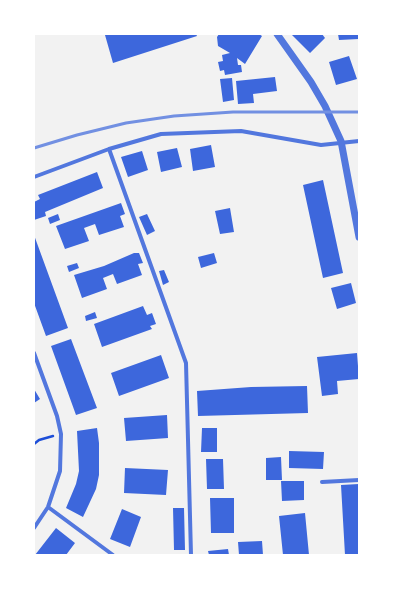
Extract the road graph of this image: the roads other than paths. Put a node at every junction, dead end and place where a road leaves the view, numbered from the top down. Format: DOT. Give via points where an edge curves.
graph roads {
  1 [pos="277,34"];
  2 [pos="359,141"];
  3 [pos="341,142"];
  4 [pos="109,149"];
  5 [pos="34,177"];
  6 [pos="359,237"];
  7 [pos="34,355"];
  8 [pos="359,480"];
  9 [pos="322,482"];
  10 [pos="48,507"];
  11 [pos="34,528"];
  12 [pos="113,555"];
  13 [pos="191,555"];
  1 -- 3 [label="street" via="311,82"];
  2 -- 3 [label="street"];
  3 -- 4 [label="street" via="321,144 241,131 161,134"];
  3 -- 6 [label="street"];
  4 -- 5 [label="street"];
  4 -- 13 [label="street" via="186,363"];
  7 -- 10 [label="street" via="58,416 61,434 60,471"];
  8 -- 9 [label="street"];
  10 -- 11 [label="street"];
  10 -- 12 [label="street"];
}
